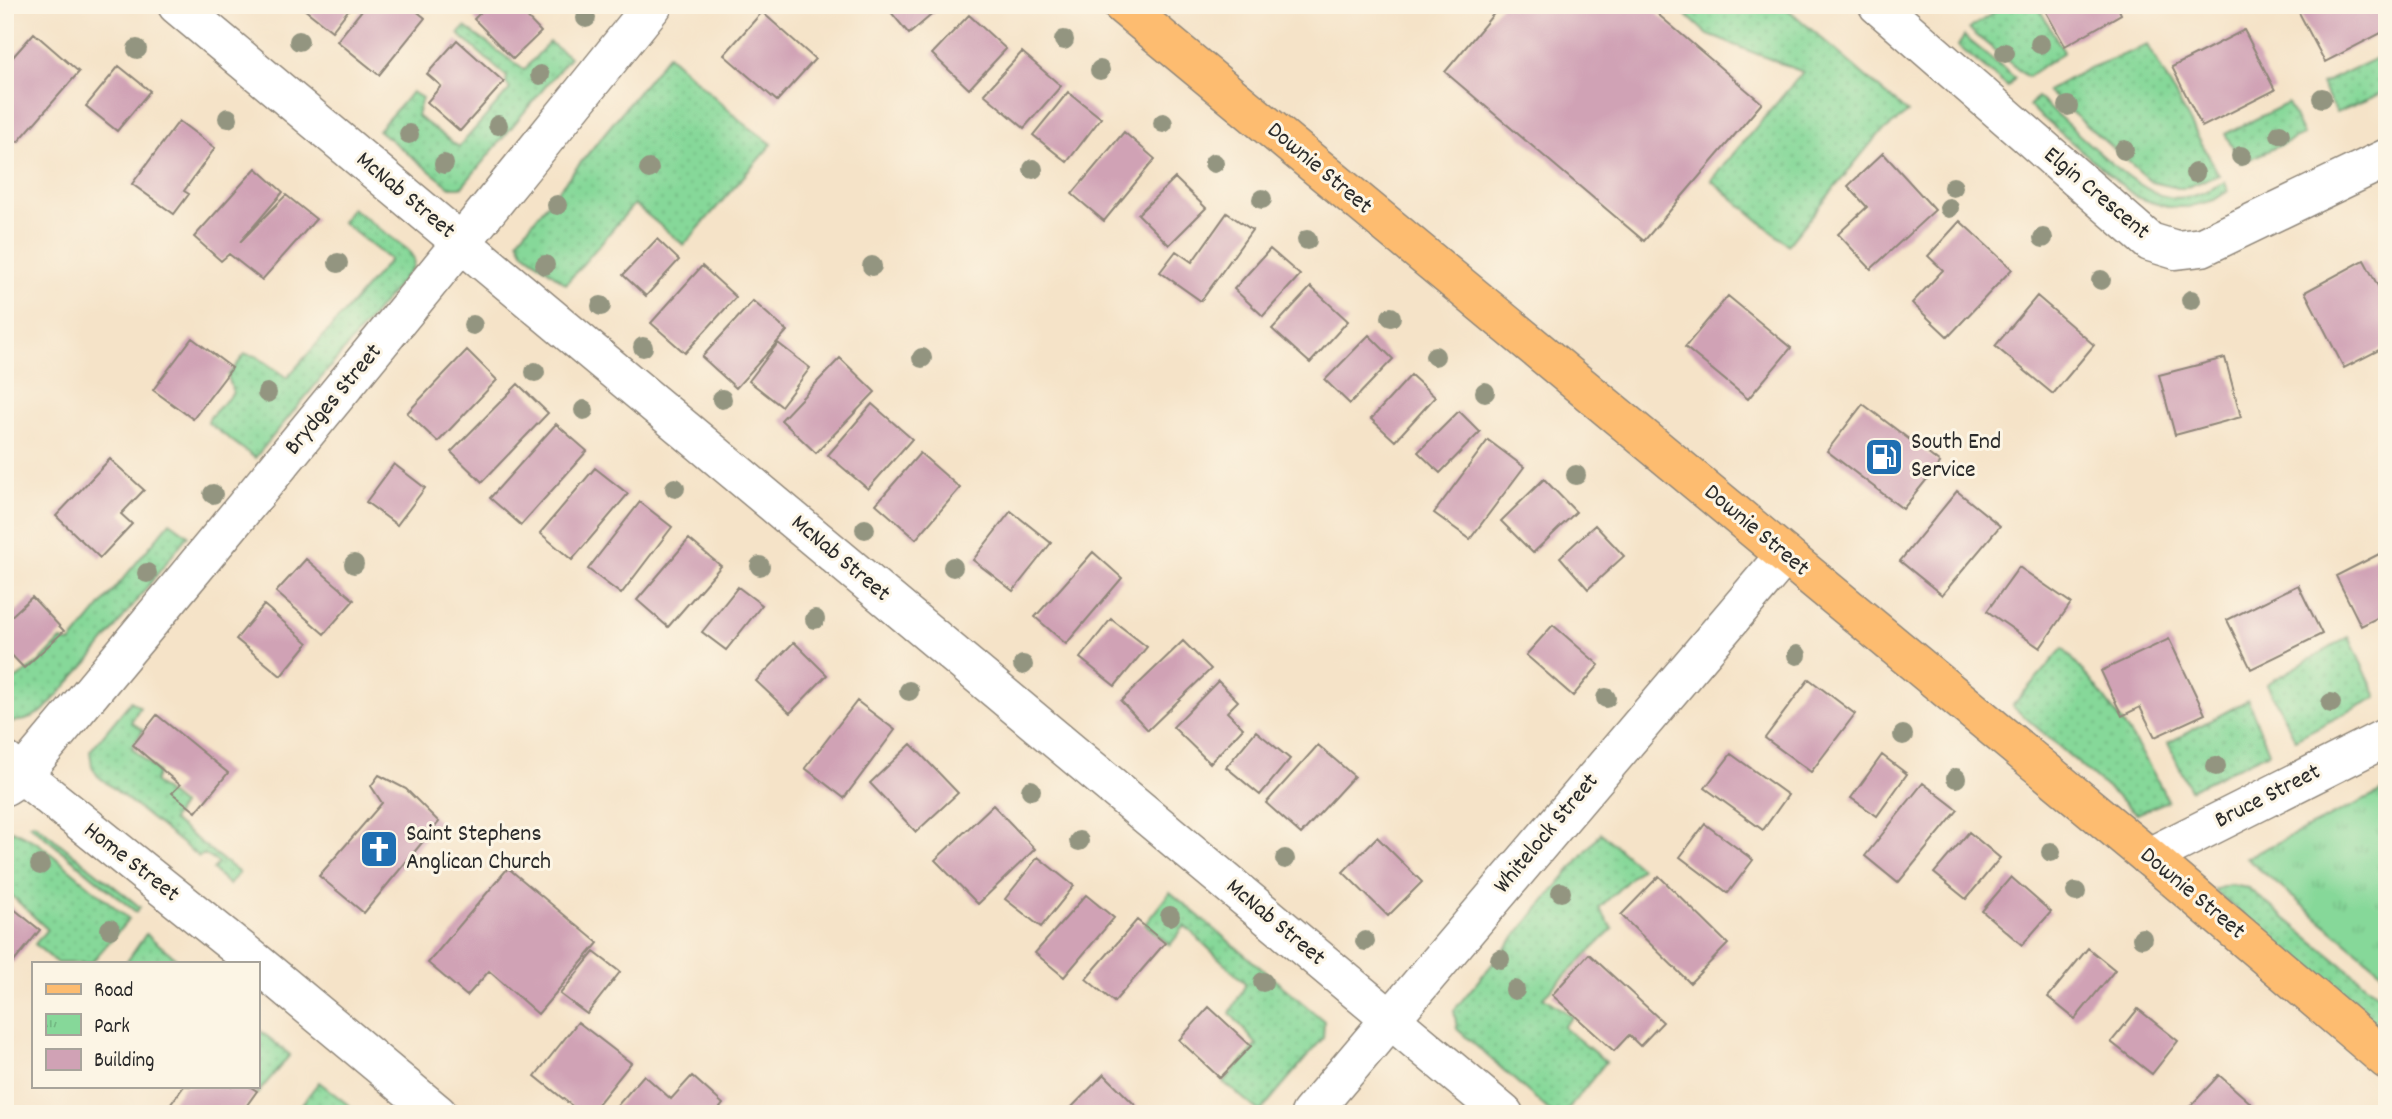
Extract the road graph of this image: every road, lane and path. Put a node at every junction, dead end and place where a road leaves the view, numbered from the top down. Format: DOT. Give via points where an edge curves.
graph roads {
  1 [pos="177,5"];
  2 [pos="653,5"];
  3 [pos="1122,5"];
  4 [pos="1878,5"];
  5 [pos="2387,158"];
  6 [pos="462,244"];
  7 [pos="1784,555"];
  8 [pos="2387,737"];
  9 [pos="11,774"];
  10 [pos="2149,857"];
  11 [pos="256,962"];
  12 [pos="259,965"];
  13 [pos="1389,1018"];
  14 [pos="2387,1060"];
  15 [pos="438,1114"];
  16 [pos="1310,1114"];
  17 [pos="1504,1114"];
  1 -- 6 [label="street, McNab Street"];
  2 -- 6 [label="street, Brydges Street"];
  3 -- 7 [label="main road, Downie Street"];
  4 -- 5 [label="street, Elgin Crescent" via="2150,242 2176,250 2202,247"];
  6 -- 9 [label="street, Brydges Street"];
  6 -- 13 [label="street, McNab Street"];
  7 -- 10 [label="main road, Downie Street"];
  7 -- 13 [label="street, Whitelock Street"];
  8 -- 10 [label="street, Bruce Street"];
  9 -- 11 [label="street, Home Street"];
  10 -- 14 [label="main road, Downie Street"];
  12 -- 15 [label="street, Home Street"];
  13 -- 16 [label="street, Whitelock Street"];
  13 -- 17 [label="street, McNab Street"];
}
